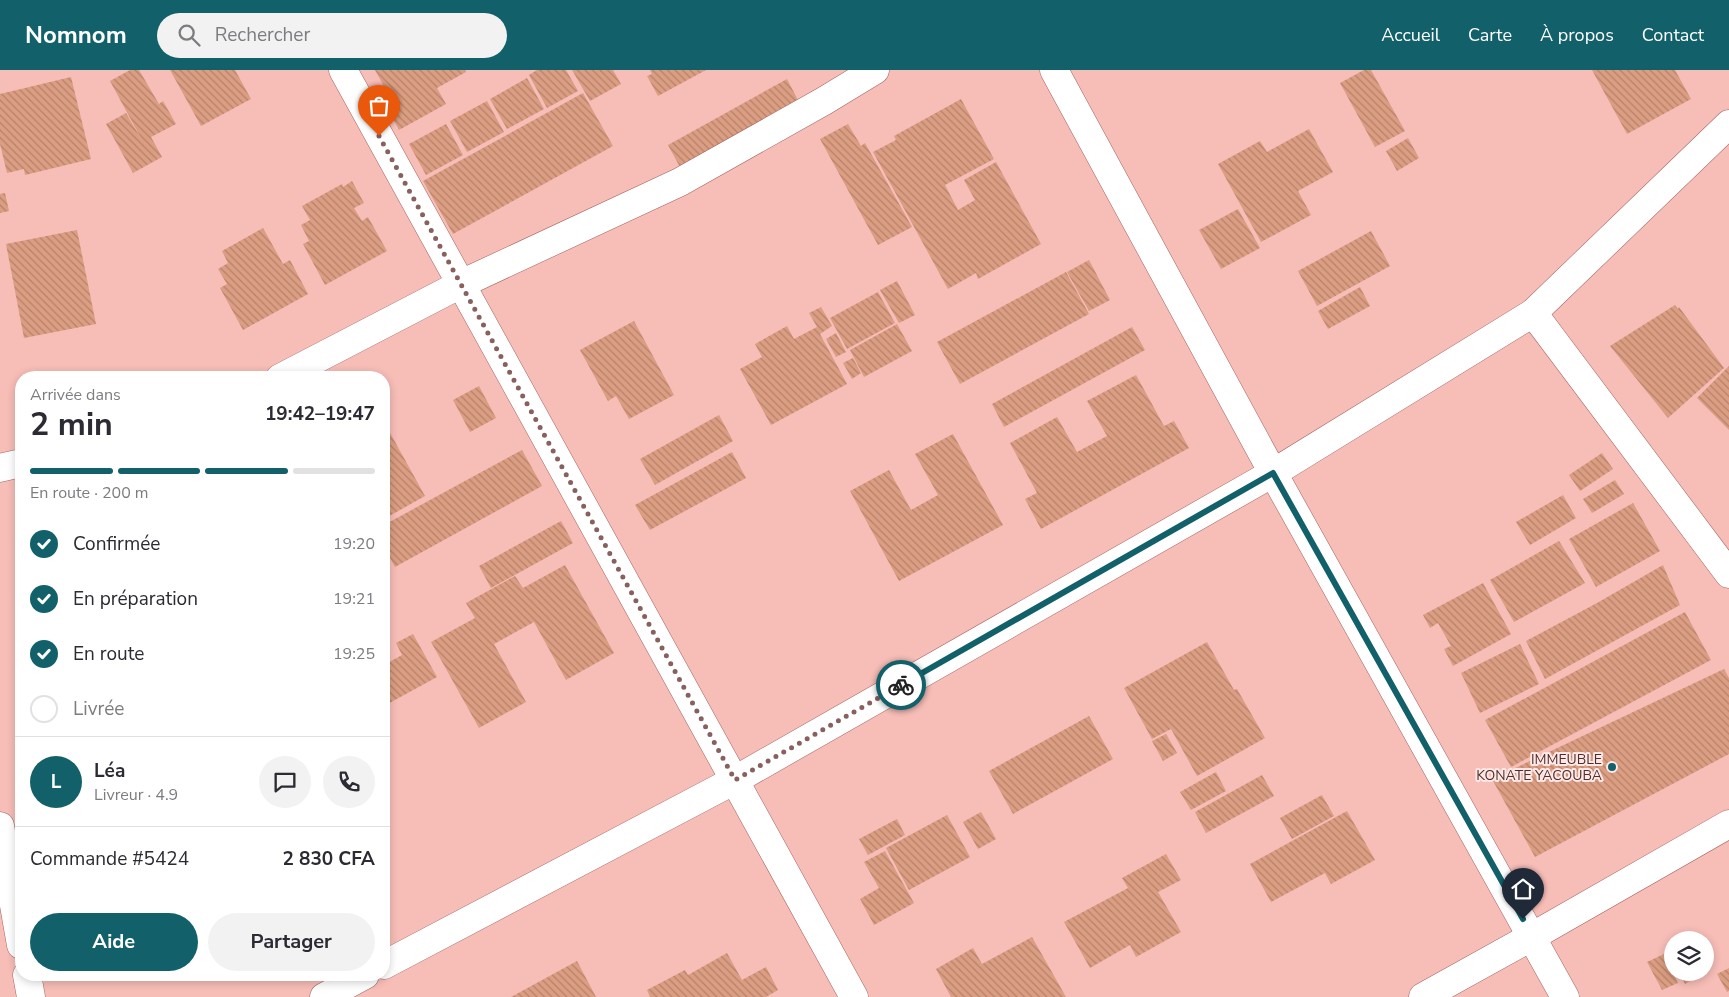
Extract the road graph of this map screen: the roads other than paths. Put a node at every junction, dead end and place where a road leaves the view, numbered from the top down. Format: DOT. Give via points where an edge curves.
graph roads {
  1 [pos="343,70"];
  2 [pos="875,70"];
  3 [pos="1054,70"];
  4 [pos="1729,124"];
  5 [pos="461,284"];
  6 [pos="1533,313"];
  7 [pos="293,371"];
  8 [pos="15,464"];
  9 [pos="0,468"];
  10 [pos="1273,473"];
  11 [pos="1729,574"];
  12 [pos="735,780"];
  13 [pos="1729,824"];
  14 [pos="0,826"];
  15 [pos="15,911"];
  16 [pos="1533,936"];
  17 [pos="390,962"];
  18 [pos="28,981"];
  19 [pos="354,981"];
  20 [pos="31,997"];
  21 [pos="324,997"];
  22 [pos="854,997"];
  23 [pos="1423,997"];
  24 [pos="1566,997"];
  1 -- 5 [label="street"];
  2 -- 5 [label="street" via="680,182"];
  3 -- 10 [label="street"];
  4 -- 6 [label="street"];
  5 -- 7 [label="street"];
  5 -- 12 [label="street"];
  6 -- 10 [label="street"];
  6 -- 11 [label="street"];
  8 -- 9 [label="street"];
  10 -- 12 [label="street"];
  10 -- 16 [label="street"];
  12 -- 17 [label="street"];
  12 -- 22 [label="street"];
  13 -- 16 [label="street"];
  14 -- 15 [label="street"];
  16 -- 23 [label="street"];
  16 -- 24 [label="street"];
  18 -- 20 [label="street"];
  19 -- 21 [label="street"];
}
